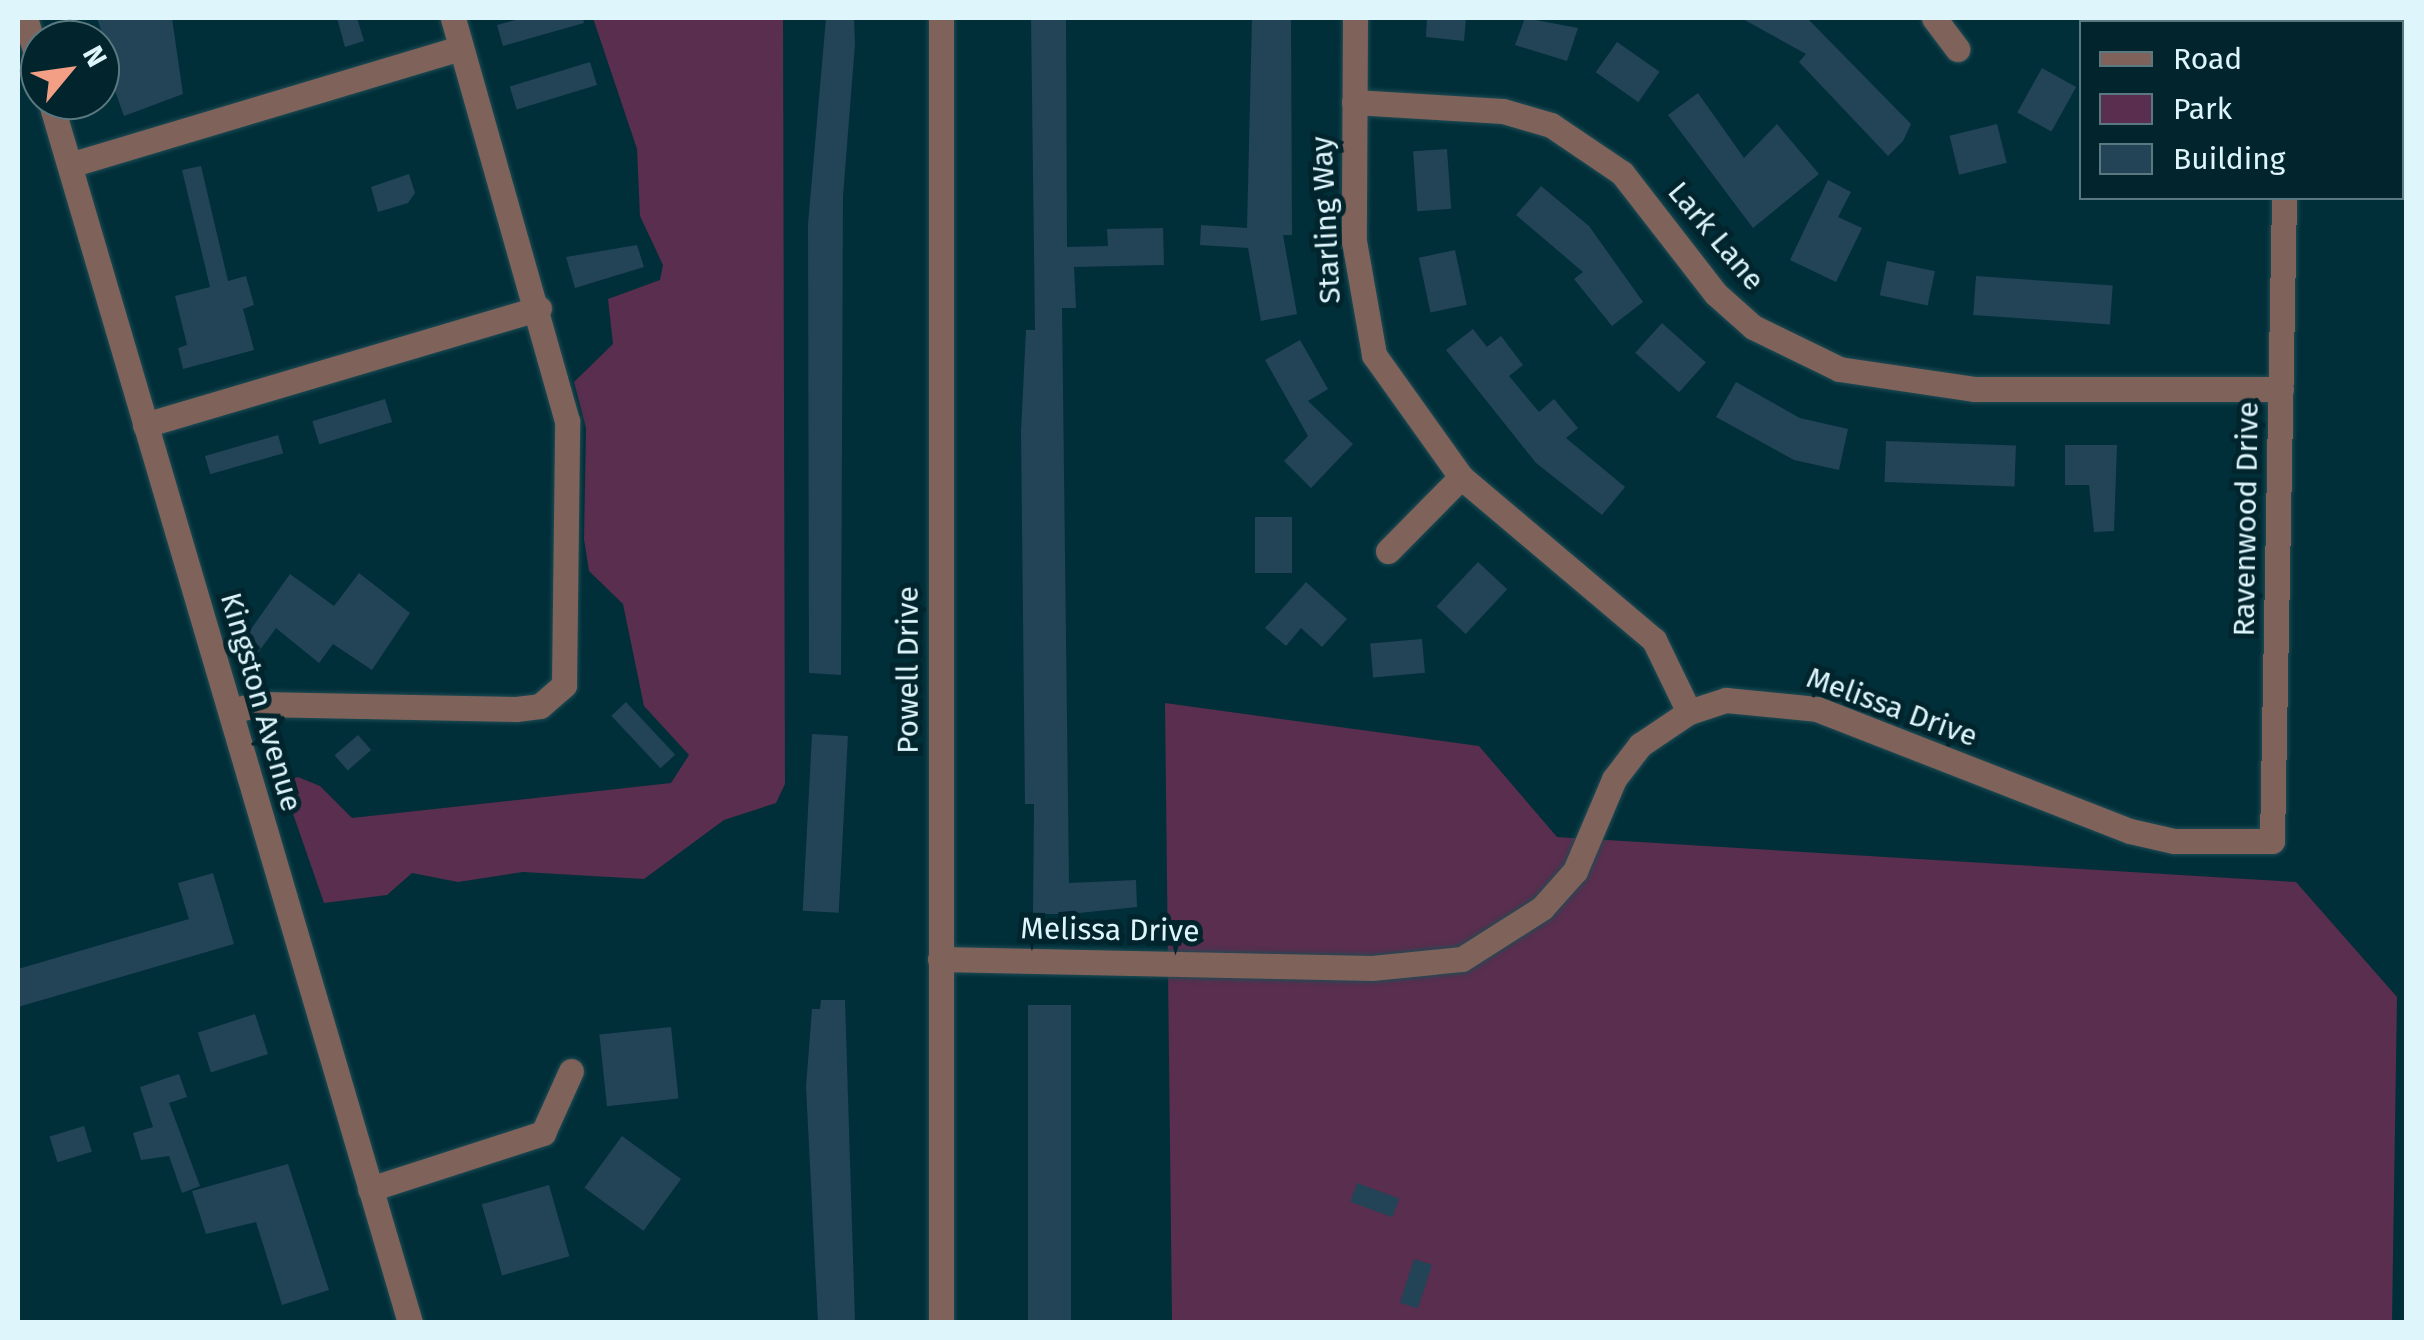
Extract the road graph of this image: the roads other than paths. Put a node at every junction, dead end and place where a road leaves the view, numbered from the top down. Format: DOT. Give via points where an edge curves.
graph roads {
  1 [pos="453,18"];
  2 [pos="942,18"];
  3 [pos="1355,18"];
  4 [pos="1934,18"];
  5 [pos="461,48"];
  6 [pos="1957,49"];
  7 [pos="1354,102"];
  8 [pos="56,120"];
  9 [pos="70,165"];
  10 [pos="2284,200"];
  11 [pos="539,308"];
  12 [pos="2280,389"];
  13 [pos="144,425"];
  14 [pos="1461,477"];
  15 [pos="1388,551"];
  16 [pos="230,711"];
  17 [pos="1690,712"];
  18 [pos="2272,841"];
  19 [pos="940,958"];
  20 [pos="571,1071"];
  21 [pos="370,1188"];
  22 [pos="410,1322"];
  23 [pos="941,1322"];
  1 -- 5 [label="street"];
  2 -- 19 [label="street, Powell Drive"];
  3 -- 7 [label="street, Starling Way"];
  4 -- 6 [label="street"];
  5 -- 9 [label="street"];
  5 -- 11 [label="street"];
  7 -- 12 [label="street, Lark Lane" via="1503,112 1563,132 1622,173 1716,294 1754,327 1839,369 1932,387"];
  7 -- 14 [label="street, Starling Way" via="1354,242 1365,323 1402,401"];
  8 -- 9 [label="street, Kingston Avenue"];
  9 -- 13 [label="street, Kingston Avenue"];
  10 -- 12 [label="street, Ravenwood Drive"];
  11 -- 13 [label="street"];
  11 -- 16 [label="street" via="567,421 571,484 567,658 556,697 516,709 258,704"];
  12 -- 18 [label="street, Ravenwood Drive"];
  13 -- 16 [label="street, Kingston Avenue"];
  14 -- 15 [label="street"];
  14 -- 17 [label="street, Starling Way" via="1527,540 1637,622"];
  16 -- 21 [label="street, Kingston Avenue"];
  17 -- 18 [label="street, Melissa Drive" via="1755,700 1817,709 2130,831 2191,842"];
  17 -- 19 [label="street, Melissa Drive" via="1640,745 1614,779 1575,871 1542,908 1462,959 1372,968"];
  19 -- 23 [label="street, Powell Drive"];
  20 -- 21 [label="street" via="543,1132"];
  21 -- 22 [label="street, Kingston Avenue"];
}
